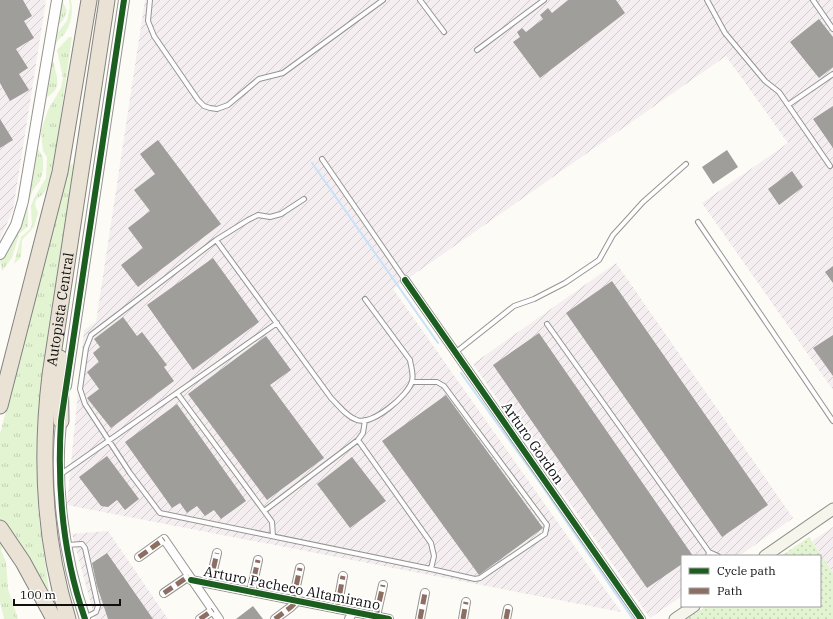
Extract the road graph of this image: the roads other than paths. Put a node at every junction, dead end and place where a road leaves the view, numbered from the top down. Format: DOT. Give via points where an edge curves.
graph roads {
  1 [pos="57,0"];
  2 [pos="89,0"];
  3 [pos="107,0"];
  4 [pos="116,0"];
  5 [pos="124,0"];
  6 [pos="150,0"];
  7 [pos="383,0"];
  8 [pos="420,0"];
  9 [pos="544,0"];
  10 [pos="707,0"];
  11 [pos="813,0"];
  12 [pos="833,29"];
  13 [pos="444,32"];
  14 [pos="100,44"];
  15 [pos="477,50"];
  16 [pos="833,74"];
  17 [pos="788,105"];
  18 [pos="322,159"];
  19 [pos="686,164"];
  20 [pos="830,166"];
  21 [pos="304,199"];
  22 [pos="698,222"];
  23 [pos="216,240"];
  24 [pos="0,254"];
  25 [pos="405,280"];
  26 [pos="365,299"];
  27 [pos="277,323"];
  28 [pos="547,324"];
  29 [pos="57,331"];
  30 [pos="456,352"];
  31 [pos="412,382"];
  32 [pos="177,393"];
  33 [pos="0,406"];
  34 [pos="365,420"];
  35 [pos="61,421"];
  36 [pos="833,421"];
  37 [pos="358,440"];
  38 [pos="108,441"];
  39 [pos="60,475"];
  40 [pos="833,508"];
  41 [pos="264,511"];
  42 [pos="0,528"];
  43 [pos="273,536"];
  44 [pos="66,545"];
  45 [pos="217,553"];
  46 [pos="708,554"];
  47 [pos="766,555"];
  48 [pos="139,556"];
  49 [pos="258,560"];
  50 [pos="300,568"];
  51 [pos="431,569"];
  52 [pos="343,576"];
  53 [pos="190,578"];
  54 [pos="210,583"];
  55 [pos="383,585"];
  56 [pos="251,592"];
  57 [pos="164,593"];
  58 [pos="425,593"];
  59 [pos="295,600"];
  60 [pos="466,602"];
  61 [pos="693,607"];
  62 [pos="337,608"];
  63 [pos="508,609"];
  64 [pos="213,610"];
  65 [pos="351,615"];
  66 [pos="364,616"];
  67 [pos="376,616"];
  68 [pos="54,619"];
  69 [pos="68,619"];
  70 [pos="85,619"];
  71 [pos="200,619"];
  72 [pos="219,619"];
  73 [pos="275,619"];
  74 [pos="389,619"];
  75 [pos="420,619"];
  76 [pos="463,619"];
  77 [pos="506,619"];
  78 [pos="641,619"];
  79 [pos="675,619"];
  1 -- 24 [label="street" via="23,201 16,225"];
  2 -- 33 [label="highway, Autopista Central" via="60,172"];
  3 -- 14 [label="highway, Autopista Central"];
  4 -- 14 [label="highway"];
  5 -- 35 [label="street"];
  6 -- 7 [label="lane" via="148,21 154,36 198,100 204,106 217,109 228,105 259,79 283,73"];
  8 -- 13 [label="lane"];
  9 -- 15 [label="lane"];
  10 -- 17 [label="lane" via="725,32"];
  11 -- 12 [label="lane"];
  14 -- 29 [label="highway, Autopista Central"];
  16 -- 17 [label="lane"];
  17 -- 20 [label="lane"];
  18 -- 25 [label="lane"];
  19 -- 30 [label="lane" via="643,202 613,235 599,260 565,283 514,306"];
  21 -- 23 [label="lane" via="281,214 258,216 248,220"];
  22 -- 36 [label="lane"];
  23 -- 27 [label="lane"];
  23 -- 38 [label="lane" via="91,336 86,348 80,388 85,404"];
  25 -- 30 [label="street, Arturo Gordon"];
  26 -- 31 [label="lane" via="410,360"];
  27 -- 32 [label="lane"];
  27 -- 34 [label="lane" via="331,398 345,413 358,421"];
  28 -- 46 [label="lane"];
  29 -- 35 [label="highway"];
  29 -- 69 [label="highway, Autopista Central" via="46,406 44,486 47,527"];
  30 -- 78 [label="street, Arturo Gordon"];
  31 -- 34 [label="lane" via="383,412 371,420"];
  31 -- 51 [label="lane" via="438,382 444,386 547,527 545,534 480,578"];
  32 -- 38 [label="lane"];
  32 -- 41 [label="lane"];
  34 -- 37 [label="lane" via="363,433"];
  35 -- 39 [label="street"];
  37 -- 41 [label="lane"];
  37 -- 51 [label="lane" via="431,542 434,556"];
  38 -- 39 [label="lane"];
  38 -- 43 [label="lane" via="160,513"];
  39 -- 44 [label="street"];
  40 -- 47 [label="main road"];
  41 -- 43 [label="lane" via="272,522"];
  42 -- 68 [label="highway" via="27,568"];
  43 -- 51 [label="lane"];
  44 -- 70 [label="street"];
  44 -- 70 [label="lane" via="82,544 85,548 98,606 96,612"];
  45 -- 54 [label="street"];
  48 -- 53 [label="street" via="164,539"];
  49 -- 56 [label="street"];
  50 -- 59 [label="street"];
  52 -- 62 [label="street"];
  53 -- 54 [label="street, Arturo Pacheco Altamirano"];
  53 -- 57 [label="street"];
  53 -- 64 [label="street"];
  54 -- 56 [label="street, Arturo Pacheco Altamirano"];
  55 -- 67 [label="street"];
  56 -- 59 [label="street, Arturo Pacheco Altamirano"];
  58 -- 75 [label="street"];
  59 -- 62 [label="street, Arturo Pacheco Altamirano"];
  59 -- 73 [label="street" via="291,608"];
  60 -- 76 [label="street"];
  61 -- 79 [label="main road"];
  62 -- 65 [label="street, Arturo Pacheco Altamirano"];
  63 -- 77 [label="street"];
  64 -- 71 [label="street"];
  64 -- 72 [label="street"];
  65 -- 66 [label="street, Arturo Pacheco Altamirano"];
  66 -- 67 [label="street, Arturo Pacheco Altamirano"];
  67 -- 74 [label="street, Arturo Pacheco Altamirano"];
}
